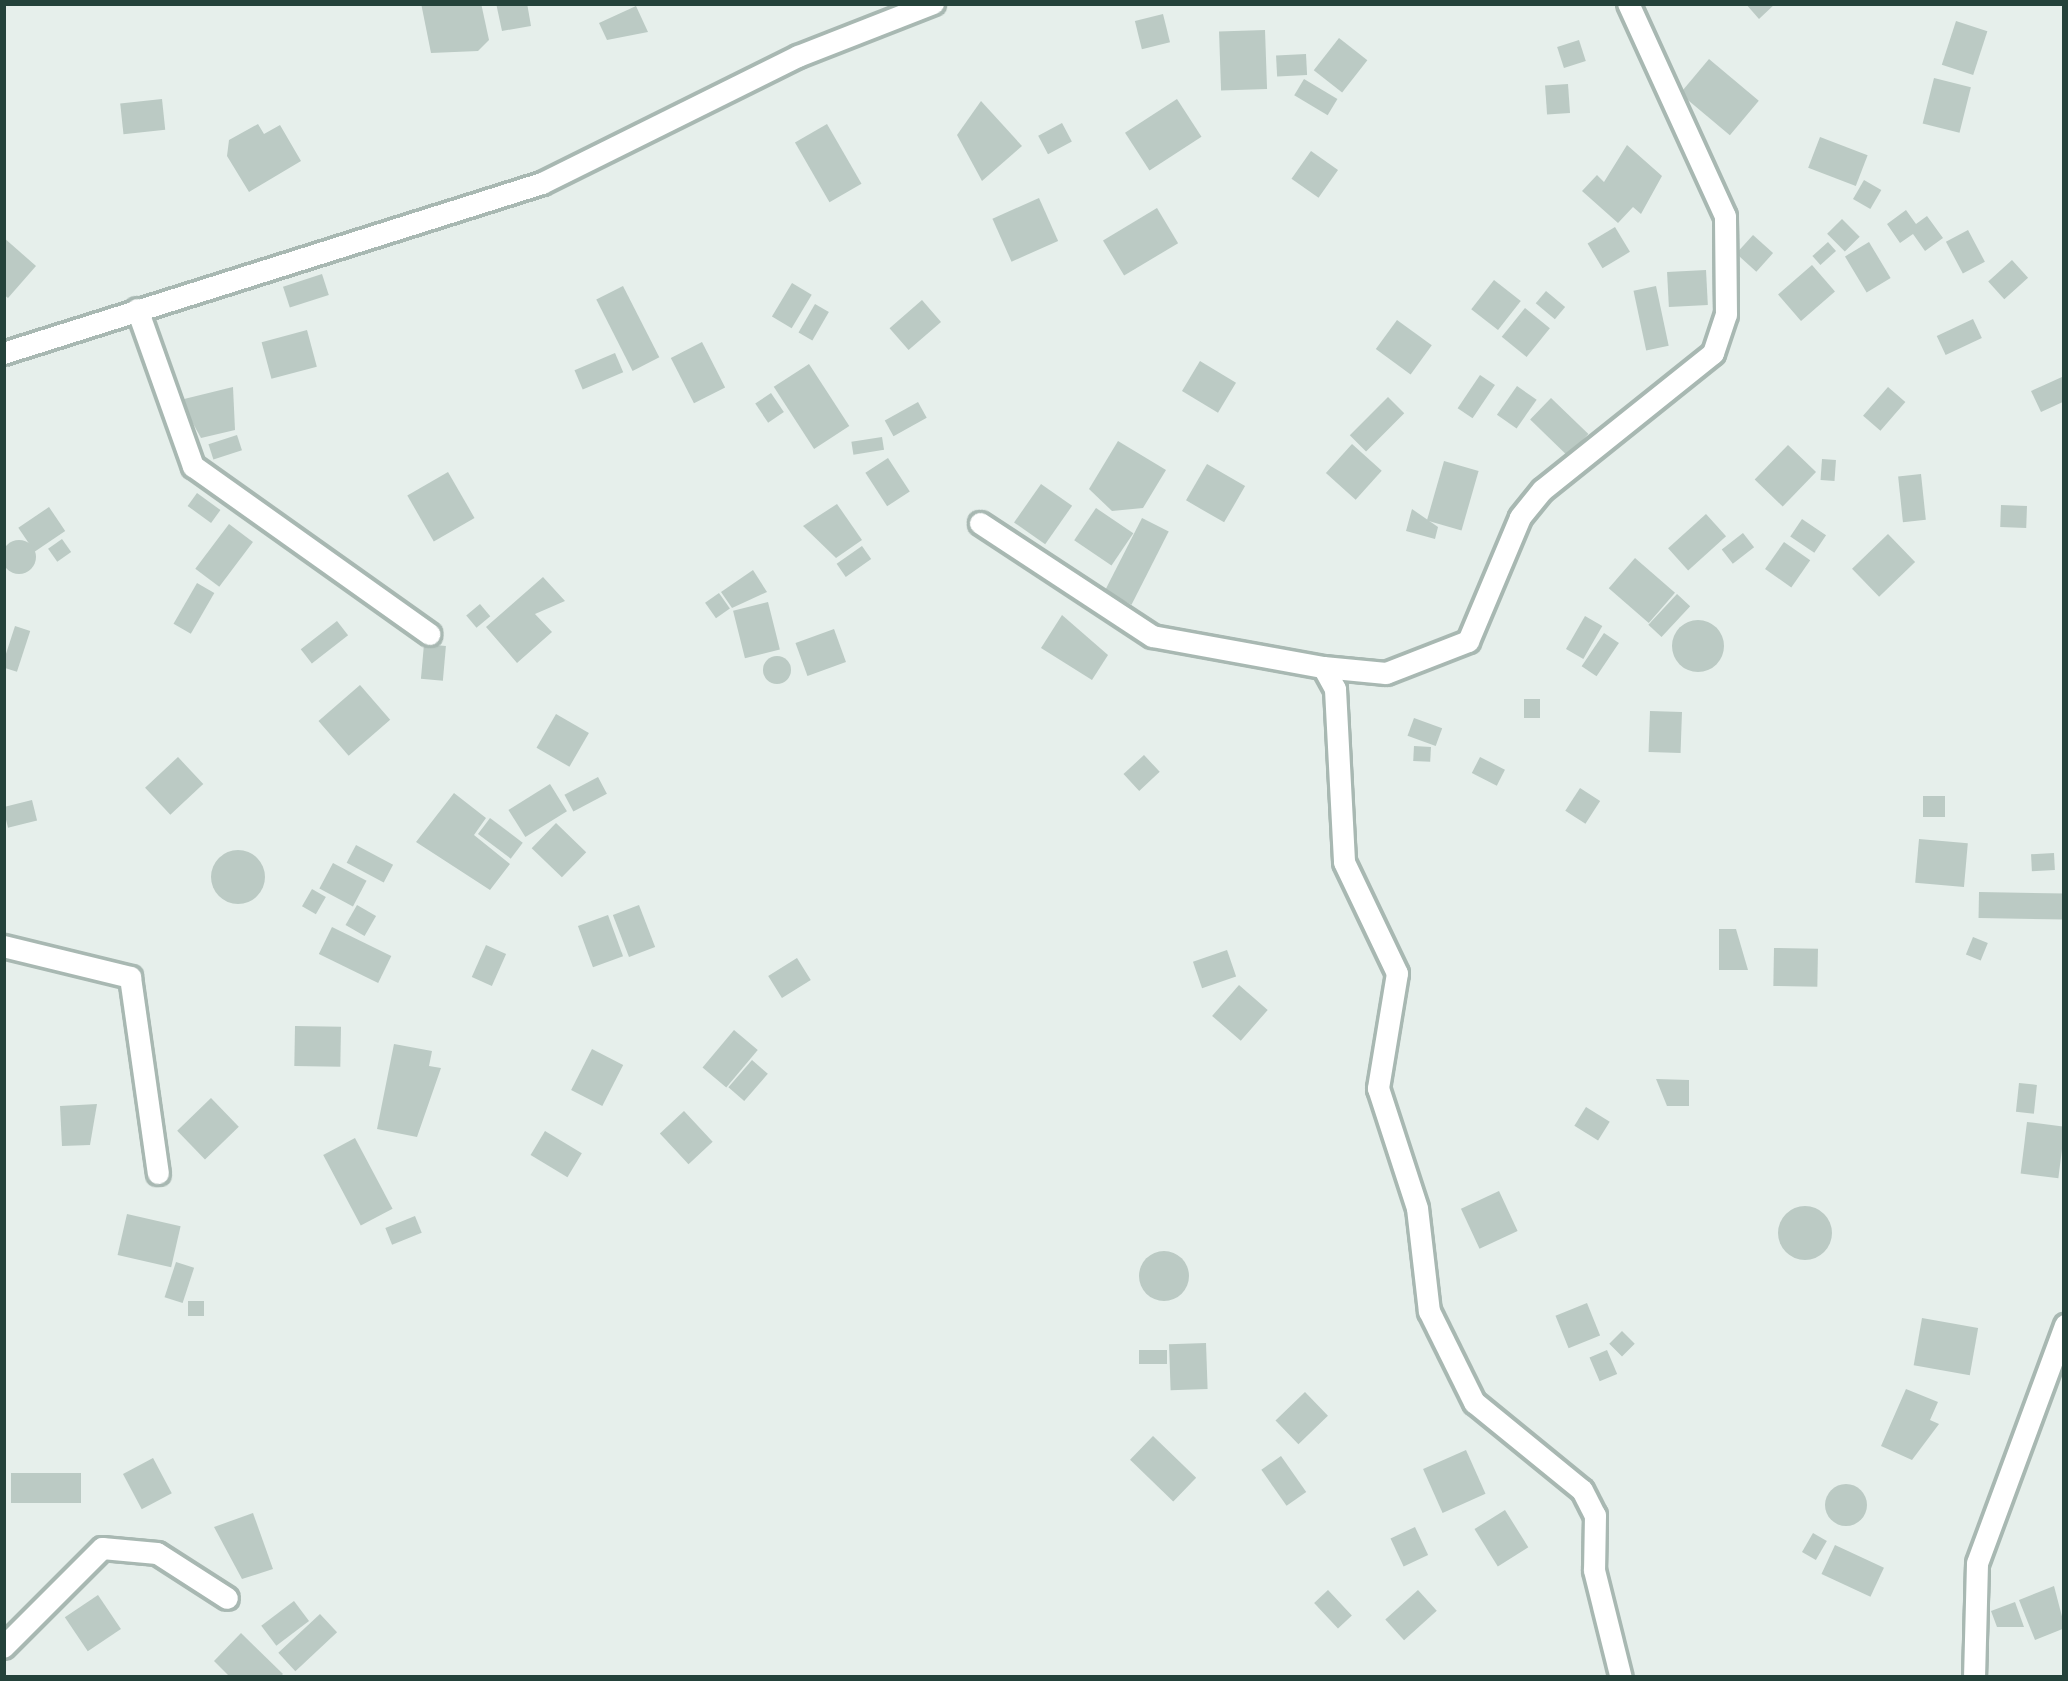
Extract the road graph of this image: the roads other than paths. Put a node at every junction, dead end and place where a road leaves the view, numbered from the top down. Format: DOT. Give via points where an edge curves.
graph roads {
  1 [pos="933,3"];
  2 [pos="1628,3"];
  3 [pos="137,309"];
  4 [pos="3,353"];
  5 [pos="980,524"];
  6 [pos="429,634"];
  7 [pos="1323,667"];
  8 [pos="3,946"];
  9 [pos="158,1173"];
  10 [pos="2065,1324"];
  11 [pos="227,1598"];
  12 [pos="3,1647"];
  13 [pos="1621,1678"];
  14 [pos="1974,1678"];
  1 -- 3 [label="street" via="798,56 542,184"];
  2 -- 7 [label="street" via="1725,216 1726,314 1713,352 1531,504 1468,641 1386,673"];
  3 -- 4 [label="street"];
  3 -- 6 [label="street" via="193,466"];
  5 -- 7 [label="street" via="1152,636"];
  7 -- 13 [label="street" via="1335,689 1344,862 1397,973 1378,1088 1417,1208 1430,1311 1474,1402 1582,1490 1595,1515 1594,1570"];
  8 -- 9 [label="street" via="130,977"];
  10 -- 14 [label="street" via="1977,1563"];
  11 -- 12 [label="street" via="157,1553 102,1549"];
}
